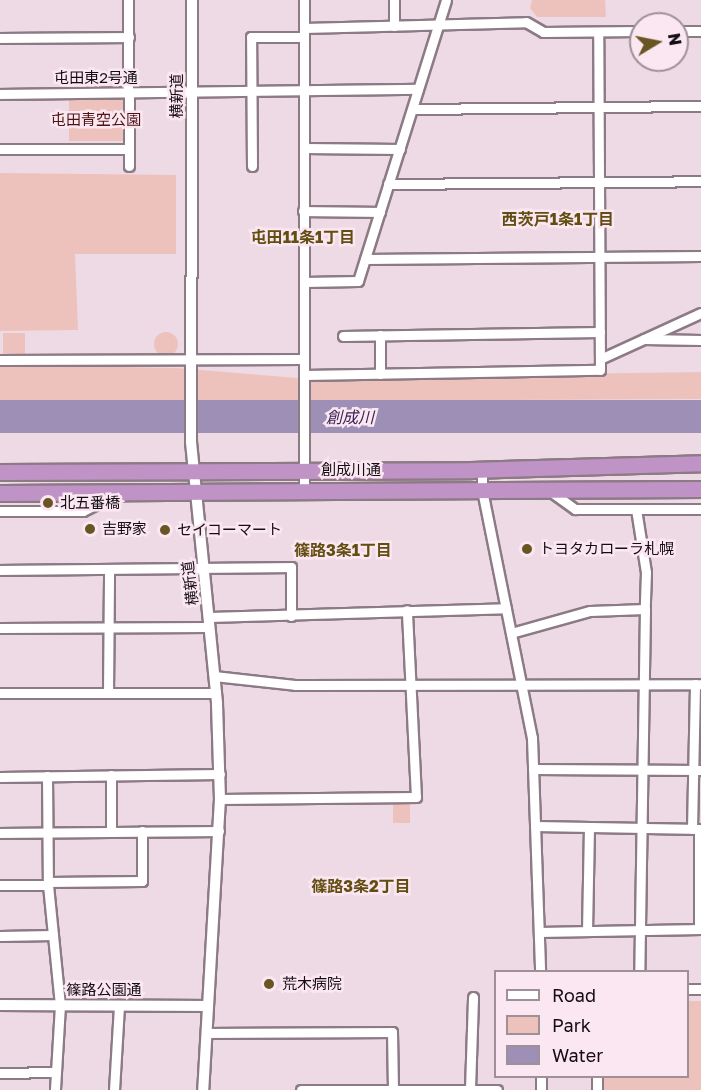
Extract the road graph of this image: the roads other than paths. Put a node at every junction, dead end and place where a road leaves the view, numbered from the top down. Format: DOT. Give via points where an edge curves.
graph roads {
  1 [pos="128,0"];
  2 [pos="192,0"];
  3 [pos="304,0"];
  4 [pos="394,0"];
  5 [pos="446,0"];
  6 [pos="394,26"];
  7 [pos="438,26"];
  8 [pos="304,32"];
  9 [pos="598,32"];
  10 [pos="629,32"];
  11 [pos="129,37"];
  12 [pos="0,38"];
  13 [pos="418,89"];
  14 [pos="251,92"];
  15 [pos="304,92"];
  16 [pos="130,93"];
  17 [pos="192,93"];
  18 [pos="0,94"];
  19 [pos="701,106"];
  20 [pos="599,107"];
  21 [pos="413,109"];
  22 [pos="304,148"];
  23 [pos="0,149"];
  24 [pos="129,149"];
  25 [pos="400,149"];
  26 [pos="129,166"];
  27 [pos="252,166"];
  28 [pos="598,181"];
  29 [pos="701,181"];
  30 [pos="388,184"];
  31 [pos="303,211"];
  32 [pos="380,212"];
  33 [pos="599,256"];
  34 [pos="701,256"];
  35 [pos="365,260"];
  36 [pos="304,282"];
  37 [pos="701,313"];
  38 [pos="600,332"];
  39 [pos="380,335"];
  40 [pos="343,336"];
  41 [pos="641,339"];
  42 [pos="701,340"];
  43 [pos="304,359"];
  44 [pos="600,359"];
  45 [pos="0,360"];
  46 [pos="191,360"];
  47 [pos="380,374"];
  48 [pos="304,375"];
  49 [pos="658,463"];
  50 [pos="701,463"];
  51 [pos="482,470"];
  52 [pos="304,471"];
  53 [pos="0,472"];
  54 [pos="193,472"];
  55 [pos="701,489"];
  56 [pos="482,490"];
  57 [pos="549,490"];
  58 [pos="658,490"];
  59 [pos="304,491"];
  60 [pos="121,492"];
  61 [pos="194,492"];
  62 [pos="0,493"];
  63 [pos="636,509"];
  64 [pos="701,509"];
  65 [pos="0,512"];
  66 [pos="203,567"];
  67 [pos="0,570"];
  68 [pos="109,570"];
  69 [pos="506,608"];
  70 [pos="645,609"];
  71 [pos="407,610"];
  72 [pos="291,616"];
  73 [pos="209,622"];
  74 [pos="108,627"];
  75 [pos="0,628"];
  76 [pos="510,633"];
  77 [pos="214,676"];
  78 [pos="645,683"];
  79 [pos="698,684"];
  80 [pos="410,686"];
  81 [pos="522,686"];
  82 [pos="0,693"];
  83 [pos="108,693"];
  84 [pos="216,693"];
  85 [pos="534,769"];
  86 [pos="642,770"];
  87 [pos="697,770"];
  88 [pos="220,774"];
  89 [pos="111,775"];
  90 [pos="47,776"];
  91 [pos="0,777"];
  92 [pos="220,799"];
  93 [pos="536,826"];
  94 [pos="589,828"];
  95 [pos="642,829"];
  96 [pos="697,829"];
  97 [pos="142,831"];
  98 [pos="219,831"];
  99 [pos="48,832"];
  100 [pos="111,832"];
  101 [pos="0,833"];
  102 [pos="48,883"];
  103 [pos="0,885"];
  104 [pos="700,929"];
  105 [pos="587,931"];
  106 [pos="640,931"];
  107 [pos="539,932"];
  108 [pos="0,936"];
  109 [pos="53,936"];
  110 [pos="540,970"];
  111 [pos="639,970"];
  112 [pos="473,997"];
  113 [pos="0,1005"];
  114 [pos="60,1005"];
  115 [pos="119,1005"];
  116 [pos="208,1006"];
  117 [pos="206,1033"];
  118 [pos="0,1072"];
  119 [pos="56,1072"];
  120 [pos="453,1089"];
  121 [pos="470,1089"];
  122 [pos="55,1090"];
  123 [pos="114,1090"];
  124 [pos="203,1090"];
  125 [pos="301,1090"];
  126 [pos="334,1090"];
  127 [pos="393,1090"];
  128 [pos="497,1090"];
  1 -- 11 [label="street"];
  2 -- 17 [label="street, 横新道"];
  3 -- 8 [label="street"];
  4 -- 6 [label="street"];
  5 -- 7 [label="street"];
  6 -- 7 [label="street"];
  6 -- 8 [label="street"];
  7 -- 9 [label="street" via="526,22 543,32"];
  7 -- 13 [label="street"];
  8 -- 14 [label="street" via="251,37"];
  8 -- 15 [label="street"];
  9 -- 10 [label="street"];
  9 -- 20 [label="street"];
  11 -- 12 [label="street"];
  11 -- 16 [label="street"];
  13 -- 15 [label="street, 屯田東2号通"];
  13 -- 21 [label="street"];
  14 -- 15 [label="street, 屯田東2号通"];
  14 -- 17 [label="street, 屯田東2号通"];
  14 -- 27 [label="street"];
  15 -- 22 [label="street"];
  16 -- 17 [label="street, 屯田東2号通"];
  16 -- 18 [label="street, 屯田東2号通"];
  16 -- 24 [label="street"];
  17 -- 46 [label="street, 横新道"];
  19 -- 20 [label="street"];
  20 -- 21 [label="street"];
  20 -- 28 [label="street"];
  21 -- 25 [label="street"];
  22 -- 25 [label="street"];
  22 -- 31 [label="street"];
  23 -- 24 [label="street"];
  24 -- 26 [label="street"];
  25 -- 30 [label="street"];
  28 -- 29 [label="street"];
  28 -- 30 [label="street"];
  28 -- 33 [label="street"];
  30 -- 32 [label="street"];
  31 -- 32 [label="street"];
  31 -- 36 [label="street"];
  32 -- 35 [label="street"];
  33 -- 34 [label="street"];
  33 -- 35 [label="street"];
  33 -- 38 [label="street"];
  35 -- 36 [label="street" via="358,281"];
  36 -- 43 [label="street"];
  37 -- 41 [label="street"];
  38 -- 39 [label="street"];
  38 -- 44 [label="street"];
  39 -- 40 [label="street"];
  39 -- 47 [label="street"];
  41 -- 42 [label="street"];
  41 -- 44 [label="street"];
  43 -- 46 [label="street"];
  43 -- 48 [label="street"];
  44 -- 47 [label="street" via="600,370"];
  45 -- 46 [label="street"];
  46 -- 54 [label="street, 横新道"];
  47 -- 48 [label="street"];
  48 -- 52 [label="street"];
  49 -- 50 [label="highway, 創成川通"];
  49 -- 51 [label="highway, 創成川通"];
  49 -- 58 [label="highway"];
  51 -- 52 [label="highway, 創成川通"];
  51 -- 56 [label="street"];
  52 -- 54 [label="highway, 創成川通"];
  52 -- 59 [label="street"];
  53 -- 54 [label="highway, 創成川通"];
  54 -- 61 [label="street, 横新道"];
  55 -- 58 [label="highway, 創成川通"];
  56 -- 57 [label="highway, 創成川通"];
  56 -- 59 [label="highway, 創成川通"];
  56 -- 69 [label="street"];
  57 -- 58 [label="highway, 創成川通"];
  57 -- 63 [label="street" via="575,509"];
  59 -- 61 [label="highway, 創成川通"];
  60 -- 61 [label="highway, 創成川通"];
  60 -- 62 [label="highway, 創成川通"];
  60 -- 65 [label="street" via="83,511"];
  61 -- 66 [label="street, 横新道"];
  63 -- 64 [label="street"];
  63 -- 70 [label="street" via="646,572"];
  66 -- 68 [label="street"];
  66 -- 72 [label="street" via="291,567"];
  66 -- 73 [label="street, 横新道"];
  67 -- 68 [label="street"];
  68 -- 74 [label="street"];
  69 -- 71 [label="street"];
  69 -- 76 [label="street"];
  70 -- 76 [label="street" via="590,611"];
  70 -- 78 [label="street"];
  71 -- 72 [label="street"];
  71 -- 80 [label="street"];
  72 -- 73 [label="street"];
  73 -- 74 [label="street"];
  73 -- 77 [label="street, 横新道"];
  74 -- 75 [label="street"];
  74 -- 83 [label="street"];
  76 -- 81 [label="street"];
  77 -- 80 [label="street" via="295,685"];
  77 -- 84 [label="street, 横新道"];
  78 -- 79 [label="street"];
  78 -- 81 [label="street"];
  78 -- 86 [label="street"];
  79 -- 87 [label="street"];
  80 -- 81 [label="street"];
  80 -- 92 [label="street" via="416,797"];
  81 -- 85 [label="street"];
  82 -- 83 [label="street"];
  83 -- 84 [label="street"];
  84 -- 88 [label="street, 横新道"];
  85 -- 86 [label="street"];
  85 -- 93 [label="street"];
  86 -- 87 [label="street"];
  86 -- 95 [label="street"];
  87 -- 96 [label="street"];
  88 -- 89 [label="street"];
  88 -- 92 [label="street, 横新道"];
  89 -- 90 [label="street"];
  89 -- 100 [label="street"];
  90 -- 91 [label="street"];
  90 -- 99 [label="street"];
  92 -- 98 [label="street, 横新道"];
  93 -- 94 [label="street"];
  93 -- 107 [label="street"];
  94 -- 95 [label="street"];
  94 -- 105 [label="street"];
  95 -- 96 [label="street"];
  95 -- 106 [label="street"];
  96 -- 104 [label="street"];
  97 -- 98 [label="street"];
  97 -- 100 [label="street"];
  97 -- 102 [label="street" via="142,881"];
  98 -- 116 [label="street, 横新道"];
  99 -- 100 [label="street"];
  99 -- 101 [label="street"];
  99 -- 102 [label="street"];
  102 -- 103 [label="street"];
  102 -- 109 [label="street"];
  104 -- 106 [label="street"];
  105 -- 106 [label="street"];
  105 -- 107 [label="street"];
  106 -- 111 [label="street"];
  107 -- 110 [label="street"];
  108 -- 109 [label="street"];
  109 -- 114 [label="street"];
  112 -- 121 [label="street"];
  113 -- 114 [label="street, 篠路公園通"];
  114 -- 115 [label="street, 篠路公園通"];
  114 -- 119 [label="street"];
  115 -- 116 [label="street, 篠路公園通"];
  115 -- 123 [label="street"];
  116 -- 117 [label="street, 横新道"];
  117 -- 124 [label="street, 横新道"];
  117 -- 127 [label="street" via="392,1032"];
  118 -- 119 [label="street"];
  119 -- 122 [label="street"];
  120 -- 121 [label="street"];
  120 -- 127 [label="street"];
  121 -- 128 [label="street"];
  125 -- 126 [label="street"];
  126 -- 127 [label="street"];
}
